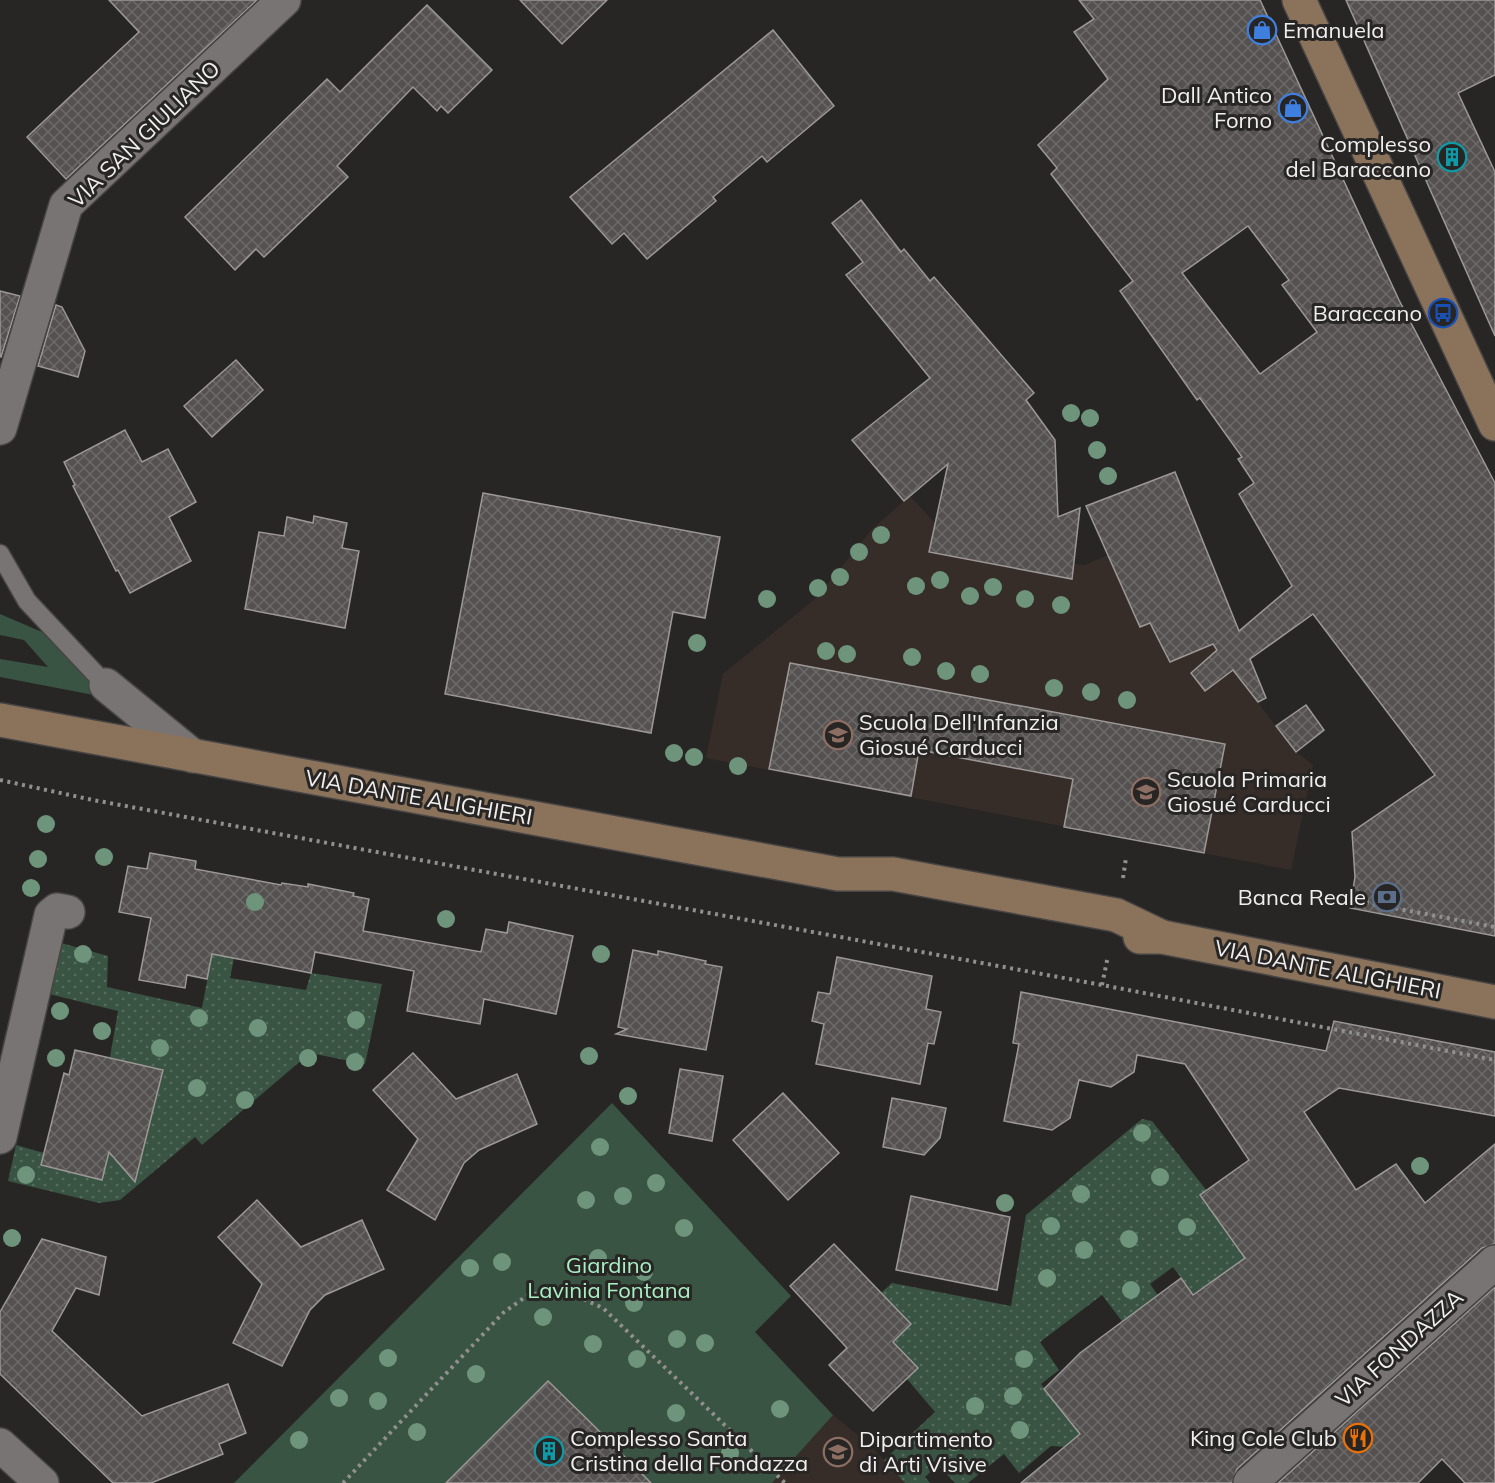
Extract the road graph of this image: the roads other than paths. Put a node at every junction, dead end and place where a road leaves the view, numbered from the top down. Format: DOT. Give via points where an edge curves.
graph roads {
  1 [pos="284,0"];
  2 [pos="1299,0"];
  3 [pos="1495,424"];
  4 [pos="0,428"];
  5 [pos="0,554"];
  6 [pos="106,685"];
  7 [pos="0,720"];
  8 [pos="192,756"];
  9 [pos="68,912"];
  10 [pos="1495,1002"];
  11 [pos="0,1137"];
  12 [pos="1495,1262"];
  13 [pos="0,1445"];
  14 [pos="42,1483"];
  15 [pos="1250,1483"];
  1 -- 4 [label="street, VIA SAN GIULIANO" via="66,205"];
  2 -- 3 [label="street"];
  5 -- 6 [label="lane" via="27,601"];
  6 -- 8 [label="street"];
  7 -- 8 [label="street, VIA DANTE ALIGHIERI"];
  8 -- 10 [label="street, VIA DANTE ALIGHIERI" via="838,874 890,895 1112,937 1162,937"];
  9 -- 11 [label="street" via="57,910 51,915"];
  12 -- 15 [label="street, VIA FONDAZZA"];
  13 -- 14 [label="street"];
}
